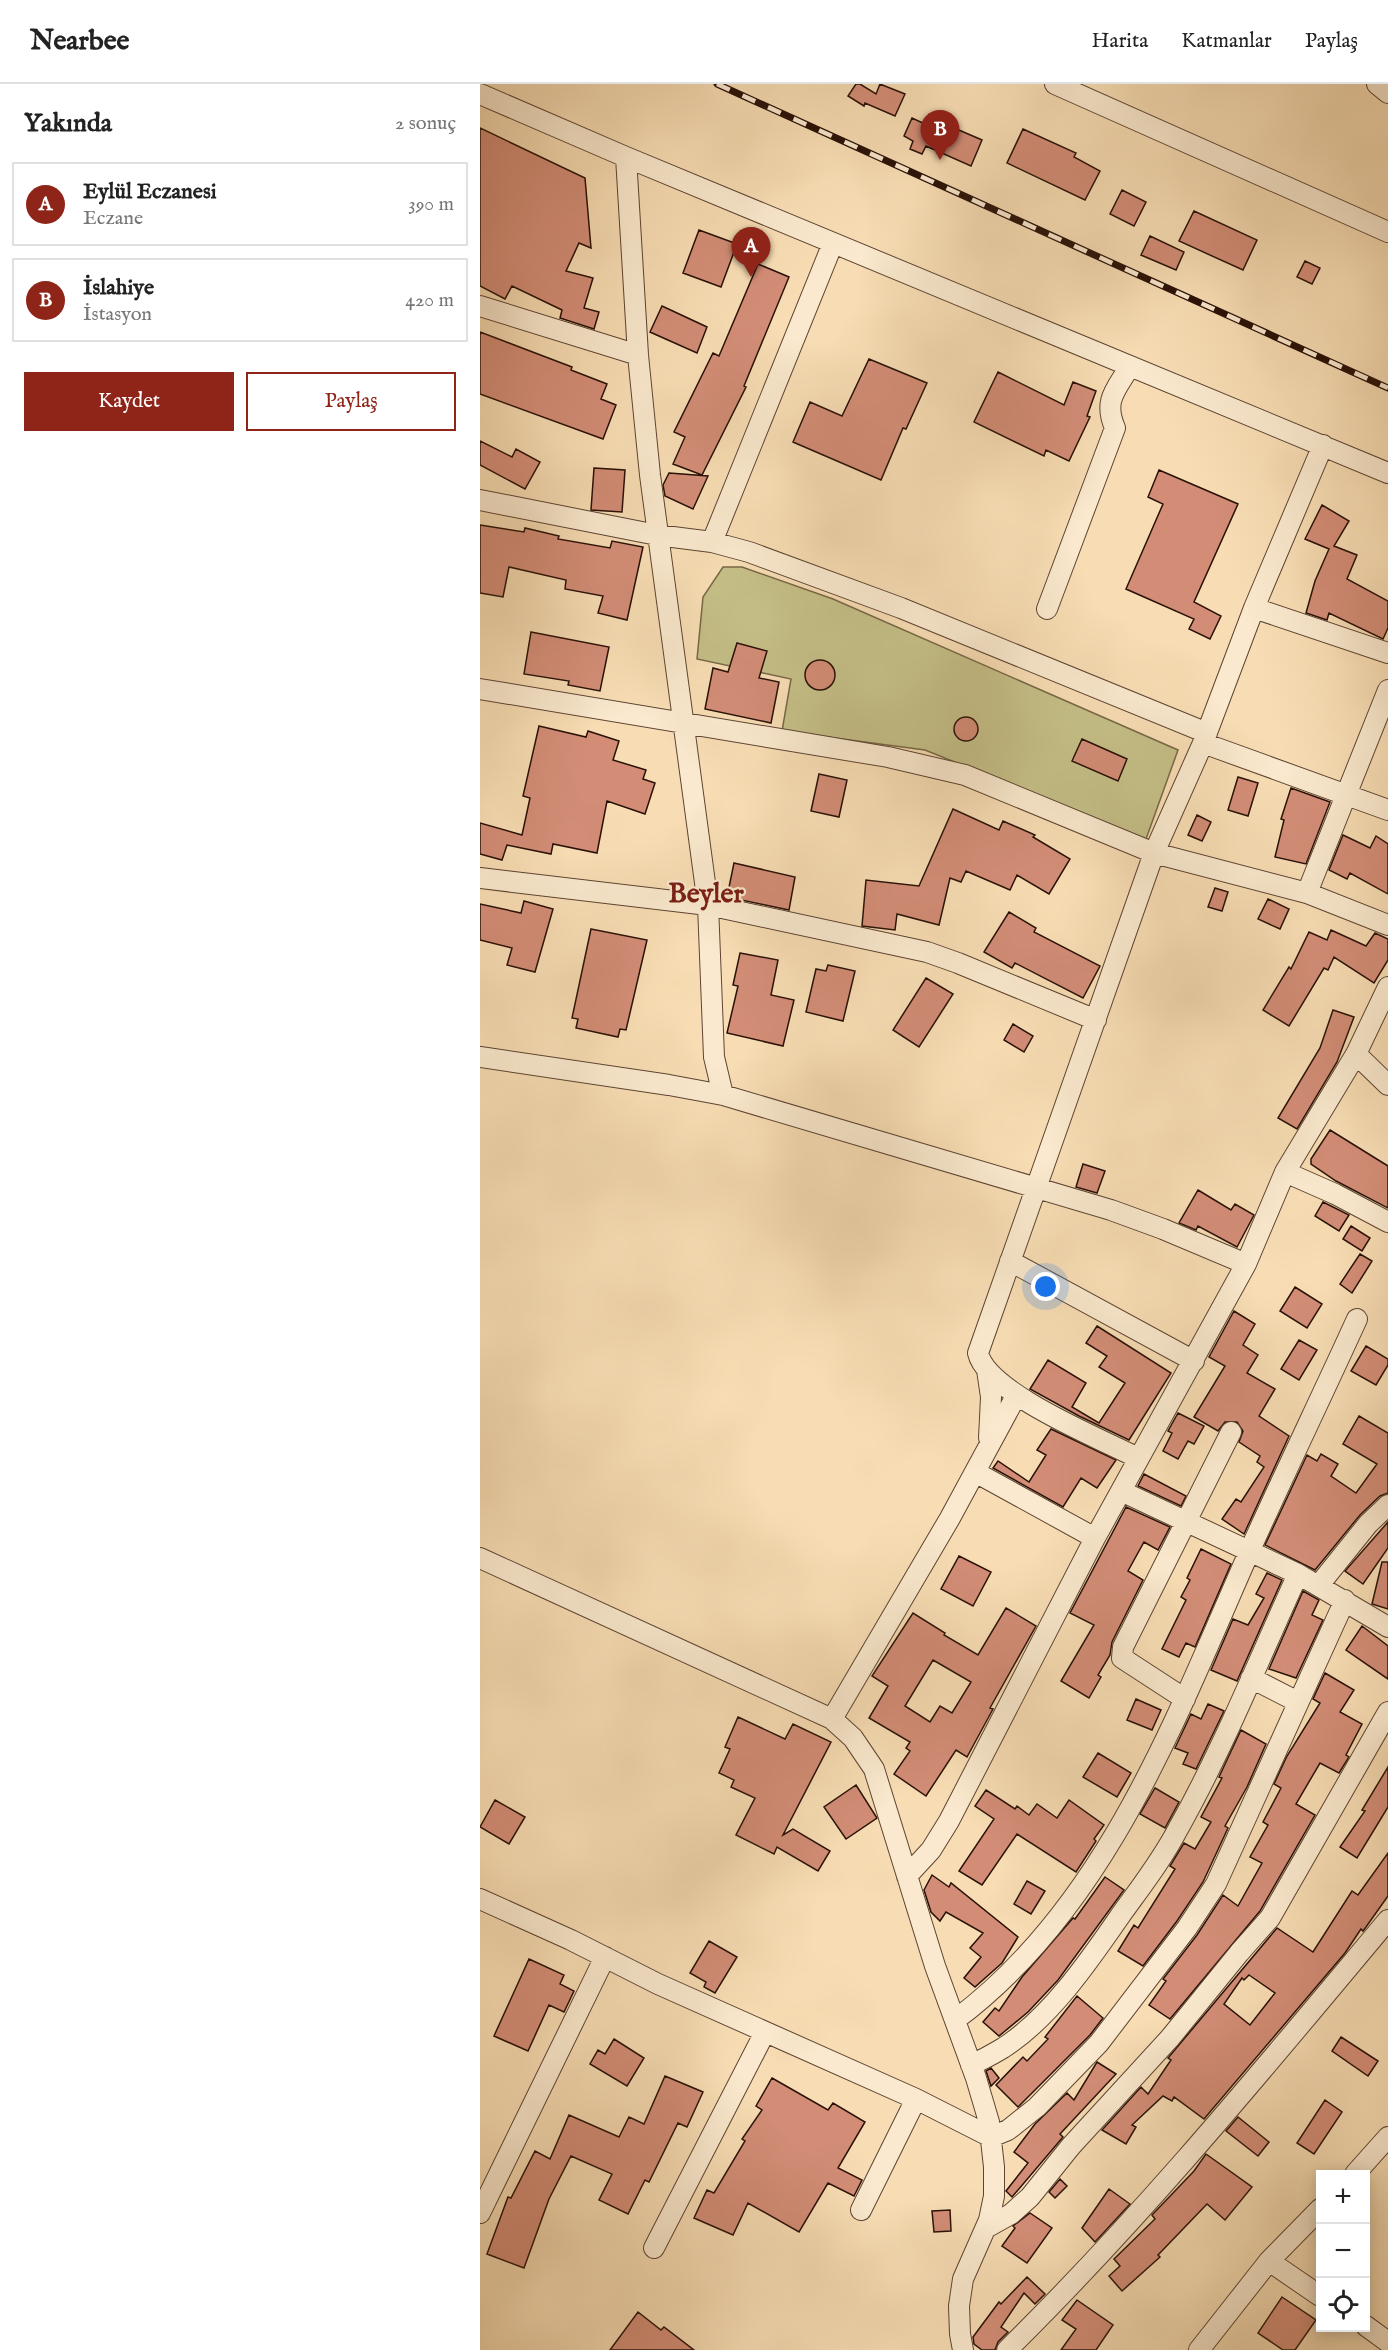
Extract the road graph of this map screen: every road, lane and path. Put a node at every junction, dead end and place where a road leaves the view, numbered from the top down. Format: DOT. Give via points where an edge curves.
graph roads {
  1 [pos="1055,84"];
  2 [pos="1377,84"];
  3 [pos="1388,93"];
  4 [pos="480,94"];
  5 [pos="626,157"];
  6 [pos="1388,232"];
  7 [pos="832,243"];
  8 [pos="480,306"];
  9 [pos="638,356"];
  10 [pos="1131,366"];
  11 [pos="1323,446"];
  12 [pos="1388,474"];
  13 [pos="480,500"];
  14 [pos="657,535"];
  15 [pos="712,542"];
  16 [pos="1254,608"];
  17 [pos="1047,609"];
  18 [pos="1388,653"];
  19 [pos="480,688"];
  20 [pos="1388,690"];
  21 [pos="684,722"];
  22 [pos="1205,738"];
  23 [pos="1346,795"];
  24 [pos="1388,810"];
  25 [pos="1154,853"];
  26 [pos="480,878"];
  27 [pos="1307,892"];
  28 [pos="708,905"];
  29 [pos="1388,926"];
  30 [pos="1388,987"];
  31 [pos="1096,1020"];
  32 [pos="1356,1054"];
  33 [pos="480,1057"];
  34 [pos="1388,1085"];
  35 [pos="723,1095"];
  36 [pos="1285,1172"];
  37 [pos="1036,1189"];
  38 [pos="1388,1222"];
  39 [pos="1010,1261"];
  40 [pos="1246,1264"];
  41 [pos="1358,1319"];
  42 [pos="1194,1361"];
  43 [pos="987,1370"];
  44 [pos="1016,1396"];
  45 [pos="1231,1432"];
  46 [pos="987,1450"];
  47 [pos="1138,1458"];
  48 [pos="975,1472"];
  49 [pos="1121,1491"];
  50 [pos="1388,1505"];
  51 [pos="1186,1521"];
  52 [pos="1095,1538"];
  53 [pos="1250,1550"];
  54 [pos="480,1558"];
  55 [pos="1298,1574"];
  56 [pos="1318,1585"];
  57 [pos="1345,1600"];
  58 [pos="1388,1627"];
  59 [pos="1251,1678"];
  60 [pos="1185,1699"];
  61 [pos="1298,1702"];
  62 [pos="1388,1712"];
  63 [pos="832,1719"];
  64 [pos="907,1876"];
  65 [pos="480,1899"];
  66 [pos="1388,1920"];
  67 [pos="605,1957"];
  68 [pos="955,2020"];
  69 [pos="765,2031"];
  70 [pos="971,2065"];
  71 [pos="916,2099"];
  72 [pos="991,2137"];
  73 [pos="1388,2137"];
  74 [pos="1359,2170"];
  75 [pos="861,2210"];
  76 [pos="480,2213"];
  77 [pos="1316,2213"];
  78 [pos="986,2228"];
  79 [pos="654,2248"];
  80 [pos="1269,2261"];
  81 [pos="1316,2293"];
  82 [pos="1370,2329"];
  83 [pos="1388,2342"];
  84 [pos="963,2350"];
  85 [pos="1007,2350"];
  86 [pos="1199,2350"];
  1 -- 6 [label="street"];
  2 -- 3 [label="street"];
  4 -- 5 [label="street"];
  5 -- 7 [label="street"];
  5 -- 9 [label="street"];
  7 -- 10 [label="street"];
  7 -- 15 [label="street"];
  8 -- 9 [label="street"];
  9 -- 14 [label="street"];
  10 -- 11 [label="street"];
  10 -- 17 [label="street" via="1109,403 1115,428"];
  11 -- 12 [label="street"];
  11 -- 16 [label="street"];
  13 -- 14 [label="street"];
  14 -- 15 [label="street"];
  14 -- 21 [label="street"];
  15 -- 22 [label="street" via="750,552 901,608"];
  16 -- 18 [label="street"];
  16 -- 22 [label="street"];
  19 -- 21 [label="street"];
  20 -- 23 [label="street"];
  21 -- 25 [label="street" via="888,757 965,775"];
  21 -- 28 [label="street"];
  22 -- 23 [label="street"];
  22 -- 25 [label="street"];
  23 -- 24 [label="street"];
  23 -- 27 [label="street"];
  25 -- 27 [label="street"];
  25 -- 31 [label="street"];
  26 -- 28 [label="street"];
  27 -- 29 [label="street"];
  28 -- 31 [label="street" via="927,952"];
  28 -- 35 [label="street" via="714,1057"];
  30 -- 32 [label="street"];
  31 -- 37 [label="street"];
  32 -- 34 [label="street"];
  32 -- 36 [label="street"];
  33 -- 35 [label="street"];
  35 -- 37 [label="street"];
  36 -- 38 [label="street"];
  36 -- 40 [label="street"];
  37 -- 39 [label="street"];
  37 -- 40 [label="street" via="1111,1210"];
  39 -- 42 [label="street"];
  39 -- 43 [label="street" via="978,1353 980,1364"];
  40 -- 42 [label="street"];
  41 -- 53 [label="street"];
  42 -- 47 [label="street"];
  43 -- 44 [label="street"];
  43 -- 46 [label="street" via="991,1426"];
  44 -- 46 [label="street"];
  44 -- 47 [label="street"];
  45 -- 51 [label="street"];
  46 -- 48 [label="street"];
  47 -- 49 [label="street"];
  48 -- 52 [label="street"];
  48 -- 63 [label="street"];
  49 -- 51 [label="street"];
  49 -- 52 [label="street"];
  50 -- 56 [label="street"];
  51 -- 53 [label="street"];
  51 -- 60 [label="street" via="1123,1647 1122,1658"];
  52 -- 64 [label="street" via="949,1821 931,1850"];
  53 -- 55 [label="street"];
  53 -- 60 [label="street"];
  54 -- 63 [label="street"];
  55 -- 56 [label="street"];
  55 -- 59 [label="street"];
  56 -- 57 [label="street"];
  57 -- 58 [label="street"];
  57 -- 61 [label="street"];
  59 -- 61 [label="street"];
  59 -- 70 [label="street" via="1178,1830 1102,1943 1027,2030 1004,2048"];
  60 -- 68 [label="street" via="1126,1817 1059,1915 1017,1968"];
  61 -- 72 [label="street" via="1216,1884 1187,1928 1099,2043 1037,2107 1008,2130"];
  62 -- 78 [label="street" via="1270,1918 1030,2197"];
  63 -- 64 [label="street" via="874,1768"];
  64 -- 68 [label="street"];
  65 -- 67 [label="street"];
  66 -- 85 [label="street" via="1163,2186"];
  67 -- 69 [label="street"];
  67 -- 76 [label="street"];
  68 -- 70 [label="street"];
  69 -- 71 [label="street"];
  69 -- 79 [label="street"];
  70 -- 72 [label="street"];
  71 -- 72 [label="street"];
  71 -- 75 [label="street"];
  72 -- 78 [label="street" via="994,2196"];
  73 -- 74 [label="street"];
  77 -- 80 [label="street"];
  78 -- 84 [label="street" via="963,2279 959,2316"];
  80 -- 81 [label="street"];
  80 -- 86 [label="street"];
  82 -- 83 [label="street"];
}
